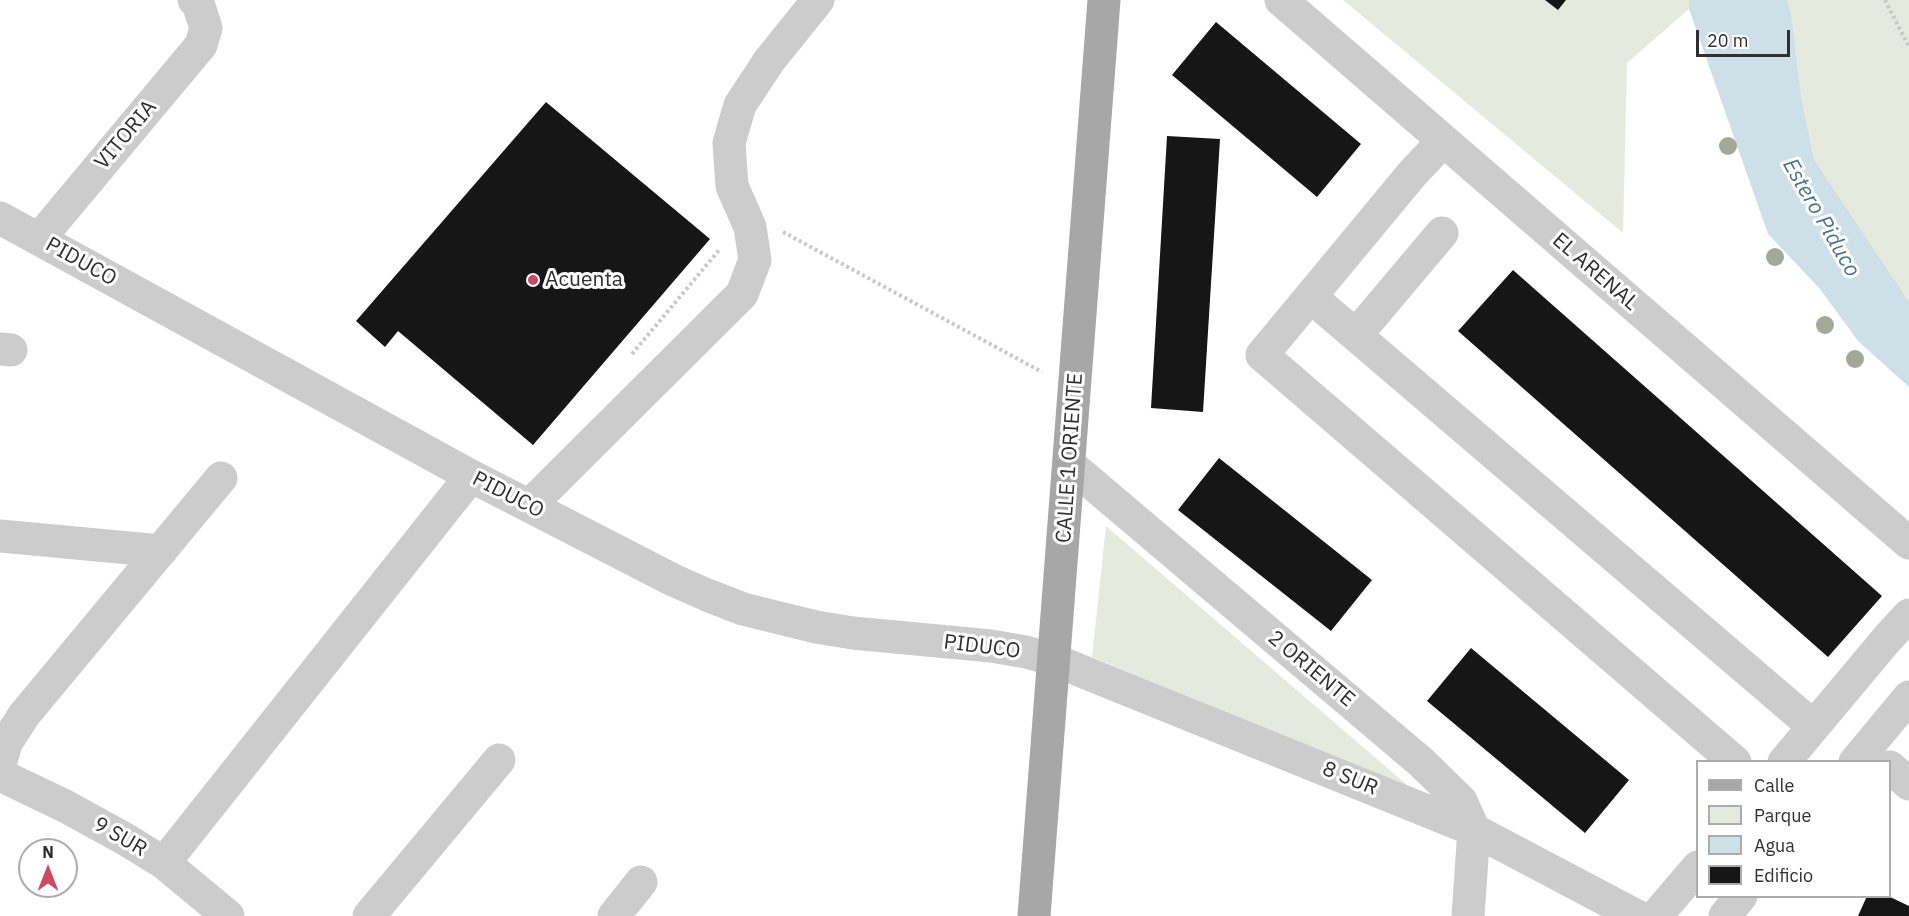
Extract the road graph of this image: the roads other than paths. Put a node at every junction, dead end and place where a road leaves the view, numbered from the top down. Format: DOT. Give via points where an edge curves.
graph roads {
  1 [pos="818,0"];
  2 [pos="1104,0"];
  3 [pos="1281,0"];
  4 [pos="200,14"];
  5 [pos="1443,141"];
  6 [pos="0,218"];
  7 [pos="1442,233"];
  8 [pos="39,239"];
  9 [pos="1311,297"];
  10 [pos="1356,335"];
  11 [pos="1069,464"];
  12 [pos="471,476"];
  13 [pos="221,478"];
  14 [pos="529,506"];
  15 [pos="0,536"];
  16 [pos="1909,543"];
  17 [pos="161,551"];
  18 [pos="1909,615"];
  19 [pos="1054,660"];
  20 [pos="1909,697"];
  21 [pos="1813,726"];
  22 [pos="1874,759"];
  23 [pos="499,760"];
  24 [pos="1733,760"];
  25 [pos="1786,760"];
  26 [pos="0,765"];
  27 [pos="1891,771"];
  28 [pos="0,775"];
  29 [pos="1909,783"];
  30 [pos="1474,830"];
  31 [pos="164,863"];
  32 [pos="1696,869"];
  33 [pos="641,882"];
  34 [pos="1740,898"];
  35 [pos="195,903"];
  36 [pos="228,916"];
  37 [pos="369,916"];
  38 [pos="614,916"];
  39 [pos="1034,916"];
  40 [pos="1468,916"];
  41 [pos="1637,916"];
  42 [pos="1656,916"];
  43 [pos="1725,916"];
  1 -- 14 [label="street" via="740,105 729,143 732,186 750,227 755,260 742,294"];
  2 -- 11 [label="main road, CALLE 1 ORIENTE"];
  3 -- 5 [label="street, EL ARENAL"];
  4 -- 8 [label="street, VITORIA" via="201,45"];
  5 -- 9 [label="street"];
  5 -- 16 [label="street, EL ARENAL"];
  6 -- 8 [label="street, PIDUCO"];
  7 -- 10 [label="street"];
  8 -- 12 [label="street, PIDUCO"];
  9 -- 10 [label="street"];
  9 -- 24 [label="street" via="1262,355"];
  10 -- 21 [label="street"];
  11 -- 19 [label="main road, CALLE 1 ORIENTE"];
  11 -- 30 [label="street, 2 ORIENTE" via="1421,762 1461,801"];
  12 -- 14 [label="street, PIDUCO"];
  12 -- 31 [label="street"];
  13 -- 17 [label="street"];
  14 -- 19 [label="street, PIDUCO" via="673,580 743,609 816,627 991,646"];
  15 -- 17 [label="street"];
  17 -- 26 [label="street" via="24,715 6,743"];
  18 -- 21 [label="street"];
  19 -- 30 [label="street, 8 SUR"];
  19 -- 39 [label="main road, CALLE 1 ORIENTE"];
  20 -- 22 [label="street"];
  21 -- 25 [label="street"];
  23 -- 37 [label="street"];
  27 -- 29 [label="street"];
  28 -- 31 [label="street, 9 SUR" via="65,806"];
  30 -- 40 [label="street, 2 ORIENTE"];
  30 -- 41 [label="street, 8 SUR"];
  31 -- 35 [label="street, 9 SUR"];
  32 -- 42 [label="street"];
  33 -- 38 [label="street"];
  34 -- 43 [label="street"];
  35 -- 36 [label="street, 9 SUR"];
}
